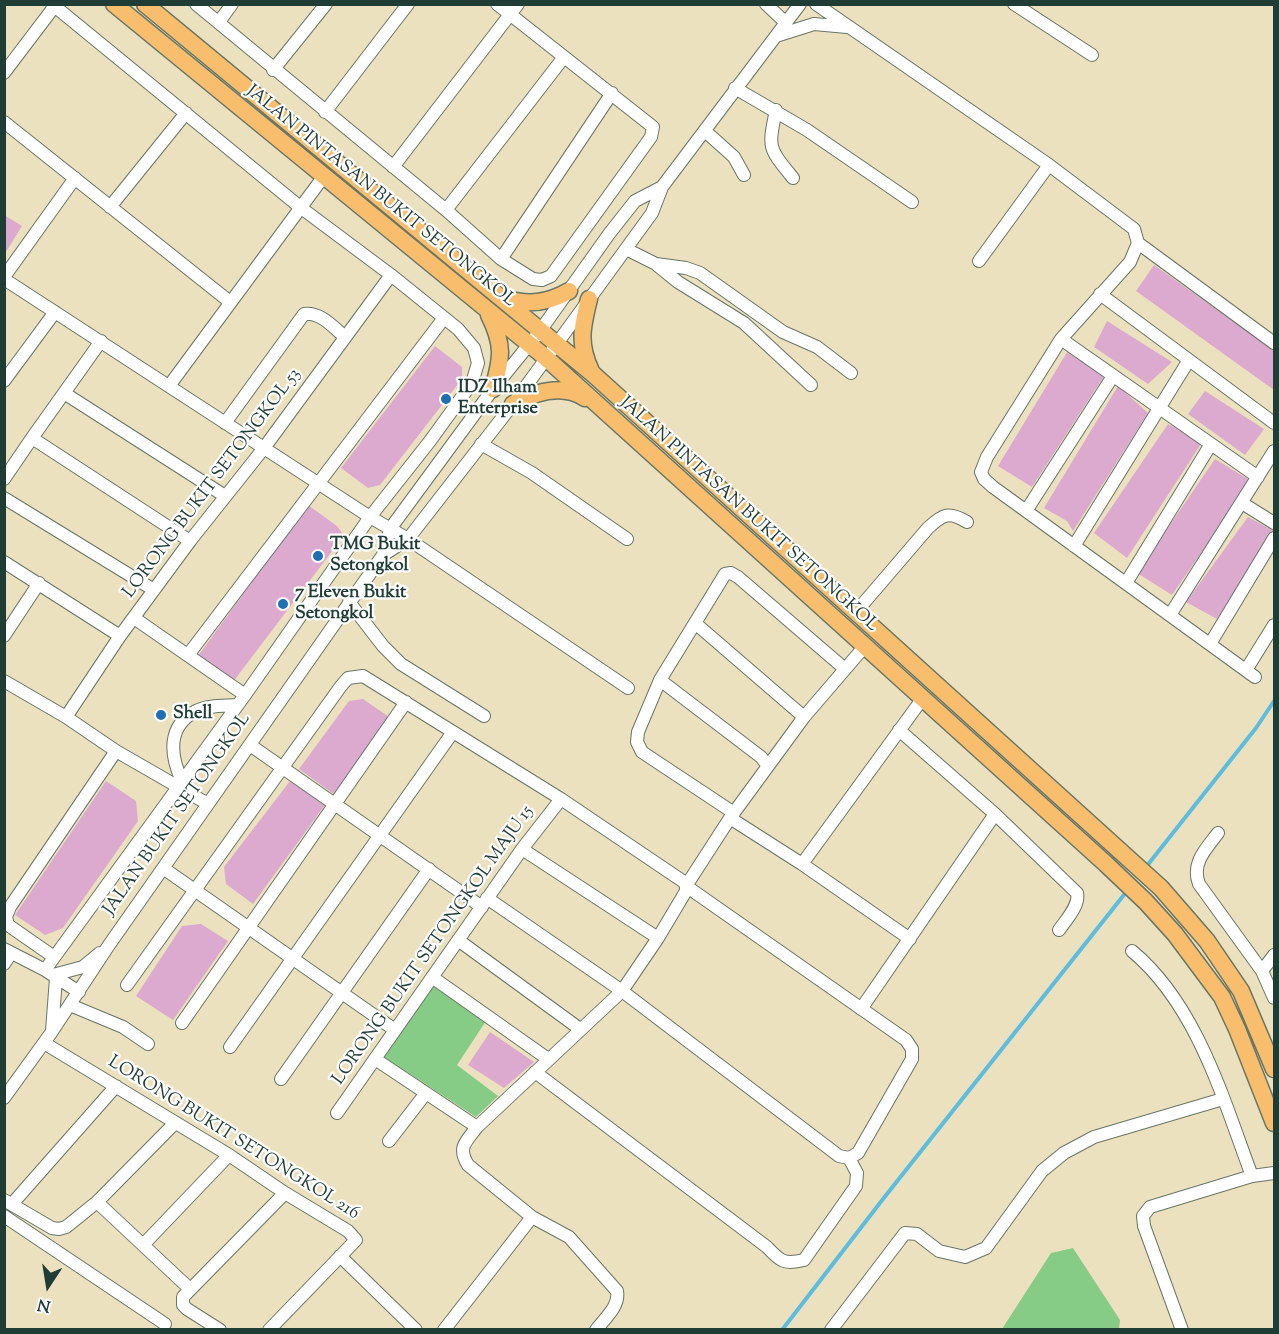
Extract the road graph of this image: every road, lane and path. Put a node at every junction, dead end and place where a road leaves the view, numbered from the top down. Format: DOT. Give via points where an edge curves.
graph roads {
  1 [pos="114,4"];
  2 [pos="145,4"];
  3 [pos="196,4"];
  4 [pos="232,4"];
  5 [pos="326,4"];
  6 [pos="408,4"];
  7 [pos="497,4"];
  8 [pos="518,4"];
  9 [pos="766,4"];
  10 [pos="800,4"];
  11 [pos="1014,4"];
  12 [pos="53,6"];
  13 [pos="822,7"];
  14 [pos="510,15"];
  15 [pos="219,22"];
  16 [pos="786,23"];
  17 [pos="848,27"];
  18 [pos="776,36"];
  19 [pos="1092,55"];
  20 [pos="564,57"];
  21 [pos="273,70"];
  22 [pos="4,73"];
  23 [pos="735,88"];
  24 [pos="612,93"];
  25 [pos="776,110"];
  26 [pos="325,112"];
  27 [pos="186,113"];
  28 [pos="4,122"];
  29 [pos="705,131"];
  30 [pos="1049,165"];
  31 [pos="393,167"];
  32 [pos="744,175"];
  33 [pos="75,178"];
  34 [pos="793,178"];
  35 [pos="321,181"];
  36 [pos="662,187"];
  37 [pos="912,202"];
  38 [pos="304,203"];
  39 [pos="110,207"];
  40 [pos="446,210"];
  41 [pos="1138,243"];
  42 [pos="626,249"];
  43 [pos="501,259"];
  44 [pos="979,261"];
  45 [pos="656,264"];
  46 [pos="391,275"];
  47 [pos="4,278"];
  48 [pos="570,291"];
  49 [pos="1100,294"];
  50 [pos="501,297"];
  51 [pos="589,299"];
  52 [pos="230,303"];
  53 [pos="486,310"];
  54 [pos="55,312"];
  55 [pos="444,318"];
  56 [pos="540,331"];
  57 [pos="345,337"];
  58 [pos="1061,339"];
  59 [pos="100,341"];
  60 [pos="1275,343"];
  61 [pos="529,344"];
  62 [pos="556,344"];
  63 [pos="545,357"];
  64 [pos="1189,360"];
  65 [pos="850,373"];
  66 [pos="593,374"];
  67 [pos="1113,376"];
  68 [pos="4,381"];
  69 [pos="811,385"];
  70 [pos="169,386"];
  71 [pos="493,389"];
  72 [pos="64,393"];
  73 [pos="513,404"];
  74 [pos="601,408"];
  75 [pos="1159,408"];
  76 [pos="1274,421"];
  77 [pos="225,423"];
  78 [pos="32,438"];
  79 [pos="481,444"];
  80 [pos="1211,444"];
  81 [pos="264,448"];
  82 [pos="1275,451"];
  83 [pos="1258,477"];
  84 [pos="4,479"];
  85 [pos="319,484"];
  86 [pos="225,496"];
  87 [pos="4,498"];
  88 [pos="1242,503"];
  89 [pos="1026,511"];
  90 [pos="370,517"];
  91 [pos="967,522"];
  92 [pos="1275,523"];
  93 [pos="390,529"];
  94 [pos="1275,538"];
  95 [pos="408,539"];
  96 [pos="627,539"];
  97 [pos="190,541"];
  98 [pos="1074,546"];
  99 [pos="383,555"];
  100 [pos="4,562"];
  101 [pos="39,583"];
  102 [pos="1126,583"];
  103 [pos="154,590"];
  104 [pos="349,602"];
  105 [pos="856,612"];
  106 [pos="1170,615"];
  107 [pos="134,618"];
  108 [pos="695,623"];
  109 [pos="1275,625"];
  110 [pos="4,636"];
  111 [pos="120,636"];
  112 [pos="1210,644"];
  113 [pos="865,646"];
  114 [pos="188,655"];
  115 [pos="845,669"];
  116 [pos="660,680"];
  117 [pos="4,681"];
  118 [pos="628,688"];
  119 [pos="923,698"];
  120 [pos="241,700"];
  121 [pos="406,702"];
  122 [pos="484,716"];
  123 [pos="66,717"];
  124 [pos="804,717"];
  125 [pos="899,729"];
  126 [pos="453,732"];
  127 [pos="250,745"];
  128 [pos="116,751"];
  129 [pos="768,766"];
  130 [pos="281,767"];
  131 [pos="180,784"];
  132 [pos="561,799"];
  133 [pos="208,804"];
  134 [pos="336,805"];
  135 [pos="996,814"];
  136 [pos="732,815"];
  137 [pos="1218,833"];
  138 [pos="379,835"];
  139 [pos="522,849"];
  140 [pos="802,864"];
  141 [pos="163,868"];
  142 [pos="429,869"];
  143 [pos="686,886"];
  144 [pos="195,890"];
  145 [pos="484,902"];
  146 [pos="249,928"];
  147 [pos="1059,930"];
  148 [pos="658,938"];
  149 [pos="910,939"];
  150 [pos="458,940"];
  151 [pos="109,945"];
  152 [pos="8,951"];
  153 [pos="1132,951"];
  154 [pos="1275,955"];
  155 [pos="54,957"];
  156 [pos="292,958"];
  157 [pos="4,964"];
  158 [pos="1262,972"];
  159 [pos="52,974"];
  160 [pos="432,977"];
  161 [pos="127,985"];
  162 [pos="622,991"];
  163 [pos="79,992"];
  164 [pos="342,993"];
  165 [pos="1275,998"];
  166 [pos="70,1005"];
  167 [pos="861,1009"];
  168 [pos="182,1023"];
  169 [pos="580,1029"];
  170 [pos="395,1030"];
  171 [pos="48,1038"];
  172 [pos="148,1044"];
  173 [pos="230,1047"];
  174 [pos="375,1059"];
  175 [pos="548,1059"];
  176 [pos="1275,1069"];
  177 [pos="535,1072"];
  178 [pos="281,1078"];
  179 [pos="116,1086"];
  180 [pos="426,1093"];
  181 [pos="4,1098"];
  182 [pos="1223,1099"];
  183 [pos="337,1113"];
  184 [pos="175,1123"];
  185 [pos="1275,1123"];
  186 [pos="477,1127"];
  187 [pos="389,1141"];
  188 [pos="229,1155"];
  189 [pos="849,1158"];
  190 [pos="1275,1173"];
  191 [pos="1252,1176"];
  192 [pos="285,1193"];
  193 [pos="8,1202"];
  194 [pos="96,1202"];
  195 [pos="4,1216"];
  196 [pos="531,1217"];
  197 [pos="143,1245"];
  198 [pos="340,1256"];
  199 [pos="186,1293"];
  200 [pos="165,1324"];
  201 [pos="834,1326"];
  202 [pos="220,1329"];
  203 [pos="269,1329"];
  204 [pos="416,1329"];
  205 [pos="444,1329"];
  206 [pos="596,1329"];
  207 [pos="848,1329"];
  208 [pos="1182,1329"];
  1 -- 35 [label="main road, JALAN PINTASAN BUKIT SETONGKOL"];
  2 -- 50 [label="main road, JALAN PINTASAN BUKIT SETONGKOL"];
  3 -- 15 [label="street"];
  4 -- 15 [label="street"];
  5 -- 21 [label="street"];
  6 -- 26 [label="street"];
  7 -- 14 [label="street"];
  8 -- 14 [label="street"];
  9 -- 16 [label="street"];
  10 -- 16 [label="street, JALAN BUKIT SETONGKOL"];
  11 -- 19 [label="street"];
  12 -- 22 [label="street"];
  12 -- 27 [label="street"];
  13 -- 17 [label="street"];
  14 -- 20 [label="street"];
  14 -- 31 [label="street"];
  15 -- 21 [label="street"];
  16 -- 18 [label="street, JALAN BUKIT SETONGKOL"];
  17 -- 18 [label="street" via="814,24"];
  17 -- 30 [label="street"];
  18 -- 23 [label="street, JALAN BUKIT SETONGKOL"];
  20 -- 24 [label="street"];
  20 -- 40 [label="street"];
  21 -- 26 [label="street"];
  23 -- 25 [label="street"];
  23 -- 29 [label="street, JALAN BUKIT SETONGKOL"];
  24 -- 43 [label="street"];
  24 -- 43 [label="street" via="653,127 651,137 551,276 533,279"];
  25 -- 34 [label="street" via="771,149"];
  25 -- 37 [label="street"];
  26 -- 31 [label="street"];
  27 -- 38 [label="street"];
  27 -- 39 [label="street"];
  28 -- 33 [label="street"];
  29 -- 32 [label="street" via="734,157"];
  29 -- 36 [label="street, JALAN BUKIT SETONGKOL"];
  30 -- 41 [label="street" via="1134,229"];
  30 -- 44 [label="street"];
  31 -- 40 [label="street"];
  33 -- 39 [label="street"];
  33 -- 47 [label="street"];
  35 -- 38 [label="street"];
  35 -- 53 [label="main road, JALAN PINTASAN BUKIT SETONGKOL"];
  36 -- 42 [label="street, JALAN BUKIT SETONGKOL" via="652,213"];
  36 -- 48 [label="street, JALAN BUKIT SETONGKOL" via="635,201"];
  38 -- 46 [label="street"];
  38 -- 52 [label="street"];
  39 -- 52 [label="street"];
  40 -- 43 [label="street"];
  41 -- 49 [label="street" via="1130,261"];
  41 -- 60 [label="street"];
  42 -- 45 [label="street"];
  42 -- 51 [label="street, JALAN BUKIT SETONGKOL"];
  45 -- 65 [label="street" via="700,273 783,332 817,347"];
  45 -- 69 [label="street" via="744,323"];
  46 -- 55 [label="street"];
  46 -- 57 [label="street, LORONG BUKIT SETONGKOL 53"];
  47 -- 54 [label="street"];
  48 -- 50 [label="main road" via="557,298 529,303"];
  48 -- 56 [label="street, JALAN BUKIT SETONGKOL"];
  49 -- 58 [label="street"];
  49 -- 64 [label="street"];
  50 -- 56 [label="main road, JALAN PINTASAN BUKIT SETONGKOL"];
  51 -- 62 [label="street, JALAN BUKIT SETONGKOL"];
  51 -- 66 [label="main road" via="581,336 583,355"];
  52 -- 70 [label="street"];
  53 -- 61 [label="main road, JALAN PINTASAN BUKIT SETONGKOL"];
  53 -- 71 [label="main road" via="498,335 501,362"];
  54 -- 59 [label="street"];
  54 -- 68 [label="street"];
  55 -- 85 [label="street"];
  55 -- 90 [label="street" via="474,348 478,363 472,383"];
  56 -- 61 [label="street, JALAN BUKIT SETONGKOL"];
  56 -- 62 [label="main road, JALAN PINTASAN BUKIT SETONGKOL"];
  57 -- 77 [label="street" via="320,316 304,314"];
  57 -- 81 [label="street, LORONG BUKIT SETONGKOL 53"];
  58 -- 67 [label="street"];
  58 -- 89 [label="street" via="981,466 984,479"];
  59 -- 70 [label="street"];
  59 -- 72 [label="street"];
  61 -- 63 [label="main road, JALAN PINTASAN BUKIT SETONGKOL"];
  61 -- 71 [label="street, JALAN BUKIT SETONGKOL"];
  62 -- 63 [label="street, JALAN BUKIT SETONGKOL"];
  62 -- 66 [label="main road, JALAN PINTASAN BUKIT SETONGKOL"];
  63 -- 73 [label="street, JALAN BUKIT SETONGKOL"];
  63 -- 74 [label="main road, JALAN PINTASAN BUKIT SETONGKOL"];
  64 -- 75 [label="street"];
  64 -- 76 [label="street"];
  66 -- 105 [label="main road, JALAN PINTASAN BUKIT SETONGKOL"];
  67 -- 75 [label="street"];
  67 -- 89 [label="street"];
  70 -- 77 [label="street"];
  71 -- 93 [label="street, JALAN BUKIT SETONGKOL"];
  72 -- 78 [label="street"];
  72 -- 86 [label="street"];
  73 -- 74 [label="main road" via="534,393 558,390 581,395"];
  73 -- 79 [label="street, JALAN BUKIT SETONGKOL"];
  74 -- 113 [label="main road, JALAN PINTASAN BUKIT SETONGKOL"];
  75 -- 80 [label="street"];
  75 -- 98 [label="street"];
  77 -- 81 [label="street"];
  78 -- 84 [label="street"];
  78 -- 97 [label="street"];
  79 -- 95 [label="street, JALAN BUKIT SETONGKOL"];
  79 -- 96 [label="street" via="532,473"];
  80 -- 83 [label="street"];
  80 -- 102 [label="street"];
  81 -- 85 [label="street"];
  81 -- 86 [label="street, LORONG BUKIT SETONGKOL 53"];
  82 -- 83 [label="street"];
  83 -- 88 [label="street"];
  85 -- 90 [label="street"];
  85 -- 114 [label="street"];
  86 -- 97 [label="street, LORONG BUKIT SETONGKOL 53"];
  87 -- 103 [label="street"];
  88 -- 92 [label="street"];
  88 -- 106 [label="street"];
  89 -- 98 [label="street"];
  90 -- 93 [label="street"];
  90 -- 120 [label="street"];
  91 -- 105 [label="street" via="949,515 940,517"];
  93 -- 95 [label="street"];
  93 -- 99 [label="street, JALAN BUKIT SETONGKOL"];
  94 -- 112 [label="street"];
  95 -- 99 [label="street, JALAN BUKIT SETONGKOL"];
  95 -- 118 [label="street"];
  97 -- 103 [label="street, LORONG BUKIT SETONGKOL 53"];
  98 -- 102 [label="street"];
  99 -- 104 [label="street, JALAN BUKIT SETONGKOL"];
  100 -- 101 [label="street"];
  101 -- 110 [label="street"];
  101 -- 111 [label="street"];
  102 -- 106 [label="street"];
  103 -- 107 [label="street, LORONG BUKIT SETONGKOL 53"];
  104 -- 122 [label="street" via="401,664"];
  104 -- 127 [label="street, JALAN BUKIT SETONGKOL"];
  105 -- 176 [label="main road, JALAN PINTASAN BUKIT SETONGKOL" via="1161,888 1207,941 1241,991"];
  106 -- 112 [label="street"];
  107 -- 111 [label="street, LORONG BUKIT SETONGKOL 53"];
  107 -- 114 [label="street"];
  108 -- 115 [label="street" via="725,574 731,573"];
  108 -- 116 [label="street"];
  108 -- 124 [label="street"];
  109 -- 112 [label="street" via="1251,673"];
  111 -- 123 [label="street, LORONG BUKIT SETONGKOL 53"];
  113 -- 115 [label="street"];
  113 -- 119 [label="main road, JALAN PINTASAN BUKIT SETONGKOL"];
  114 -- 120 [label="street"];
  115 -- 124 [label="street"];
  116 -- 129 [label="street"];
  116 -- 136 [label="street" via="638,732 642,752"];
  117 -- 123 [label="street"];
  119 -- 125 [label="street"];
  119 -- 185 [label="main road, JALAN PINTASAN BUKIT SETONGKOL" via="1107,864 1175,934 1222,997"];
  120 -- 131 [label="street"];
  120 -- 131 [label="street" via="197,711 174,732"];
  121 -- 126 [label="street"];
  121 -- 130 [label="street" via="363,676 348,678"];
  121 -- 134 [label="street"];
  123 -- 128 [label="street"];
  124 -- 129 [label="street"];
  125 -- 135 [label="street"];
  125 -- 140 [label="street"];
  126 -- 132 [label="street"];
  126 -- 138 [label="street"];
  127 -- 130 [label="street"];
  127 -- 133 [label="street, JALAN BUKIT SETONGKOL"];
  128 -- 131 [label="street"];
  128 -- 155 [label="street" via="6,917 8,925"];
  129 -- 136 [label="street"];
  130 -- 134 [label="street"];
  130 -- 144 [label="street"];
  131 -- 133 [label="street"];
  131 -- 155 [label="street"];
  132 -- 139 [label="street, LORONG BUKIT SETONGKOL MAJU 15"];
  132 -- 143 [label="street"];
  133 -- 141 [label="street, JALAN BUKIT SETONGKOL"];
  134 -- 138 [label="street"];
  134 -- 146 [label="street"];
  135 -- 147 [label="street" via="1077,893 1076,904"];
  135 -- 149 [label="street"];
  136 -- 140 [label="street"];
  136 -- 143 [label="street"];
  137 -- 158 [label="street" via="1200,856 1195,875"];
  138 -- 142 [label="street"];
  138 -- 156 [label="street"];
  139 -- 145 [label="street, LORONG BUKIT SETONGKOL MAJU 15"];
  139 -- 148 [label="street"];
  140 -- 149 [label="street"];
  141 -- 144 [label="street"];
  141 -- 151 [label="street, JALAN BUKIT SETONGKOL"];
  142 -- 145 [label="street"];
  142 -- 164 [label="street"];
  143 -- 148 [label="street"];
  143 -- 167 [label="street"];
  144 -- 146 [label="street"];
  144 -- 161 [label="street"];
  145 -- 150 [label="street, LORONG BUKIT SETONGKOL MAJU 15"];
  145 -- 162 [label="street"];
  146 -- 156 [label="street"];
  146 -- 168 [label="street"];
  148 -- 162 [label="street"];
  149 -- 167 [label="street"];
  150 -- 160 [label="street, LORONG BUKIT SETONGKOL MAJU 15"];
  150 -- 169 [label="street"];
  151 -- 159 [label="street" via="83,967"];
  151 -- 163 [label="street, JALAN BUKIT SETONGKOL"];
  152 -- 157 [label="street"];
  152 -- 159 [label="street"];
  153 -- 182 [label="street" via="1166,987 1192,1027"];
  154 -- 158 [label="street"];
  155 -- 159 [label="street"];
  156 -- 164 [label="street"];
  156 -- 173 [label="street"];
  158 -- 165 [label="street"];
  159 -- 163 [label="street"];
  159 -- 171 [label="street"];
  160 -- 170 [label="street, LORONG BUKIT SETONGKOL MAJU 15"];
  160 -- 175 [label="street"];
  162 -- 169 [label="street"];
  162 -- 189 [label="street" via="839,1156"];
  163 -- 166 [label="street, JALAN BUKIT SETONGKOL"];
  164 -- 170 [label="street"];
  164 -- 178 [label="street"];
  166 -- 171 [label="street, JALAN BUKIT SETONGKOL"];
  166 -- 172 [label="street" via="123,1027"];
  167 -- 189 [label="street" via="906,1040 912,1049 912,1059 858,1153"];
  169 -- 175 [label="street"];
  170 -- 174 [label="street, LORONG BUKIT SETONGKOL MAJU 15"];
  171 -- 179 [label="street, LORONG BUKIT SETONGKOL 216"];
  171 -- 181 [label="street, JALAN BUKIT SETONGKOL"];
  174 -- 180 [label="street"];
  174 -- 183 [label="street, LORONG BUKIT SETONGKOL MAJU 15"];
  175 -- 177 [label="street"];
  177 -- 186 [label="street"];
  177 -- 189 [label="street" via="778,1259 790,1264 804,1260 856,1186 857,1173"];
  179 -- 184 [label="street, LORONG BUKIT SETONGKOL 216"];
  179 -- 193 [label="street"];
  180 -- 186 [label="street"];
  180 -- 187 [label="street"];
  182 -- 191 [label="street"];
  182 -- 201 [label="street" via="1094,1137 1064,1153 1042,1171 986,1248 965,1257 939,1251 917,1234 905,1233"];
  184 -- 188 [label="street, LORONG BUKIT SETONGKOL 216"];
  184 -- 194 [label="street"];
  186 -- 196 [label="street" via="463,1146 462,1155 468,1165"];
  188 -- 192 [label="street, LORONG BUKIT SETONGKOL 216"];
  188 -- 197 [label="street"];
  190 -- 191 [label="street"];
  191 -- 208 [label="street" via="1150,1207 1143,1216"];
  192 -- 198 [label="street, LORONG BUKIT SETONGKOL 216" via="353,1236 356,1240"];
  192 -- 199 [label="street"];
  193 -- 194 [label="street" via="59,1229"];
  194 -- 197 [label="street"];
  195 -- 200 [label="street"];
  196 -- 205 [label="street"];
  196 -- 206 [label="street" via="569,1237 616,1291 615,1306"];
  197 -- 199 [label="street"];
  198 -- 203 [label="street, LORONG BUKIT SETONGKOL 216"];
  198 -- 204 [label="street"];
  199 -- 202 [label="street" via="183,1305"];
  201 -- 207 [label="street"];
}
